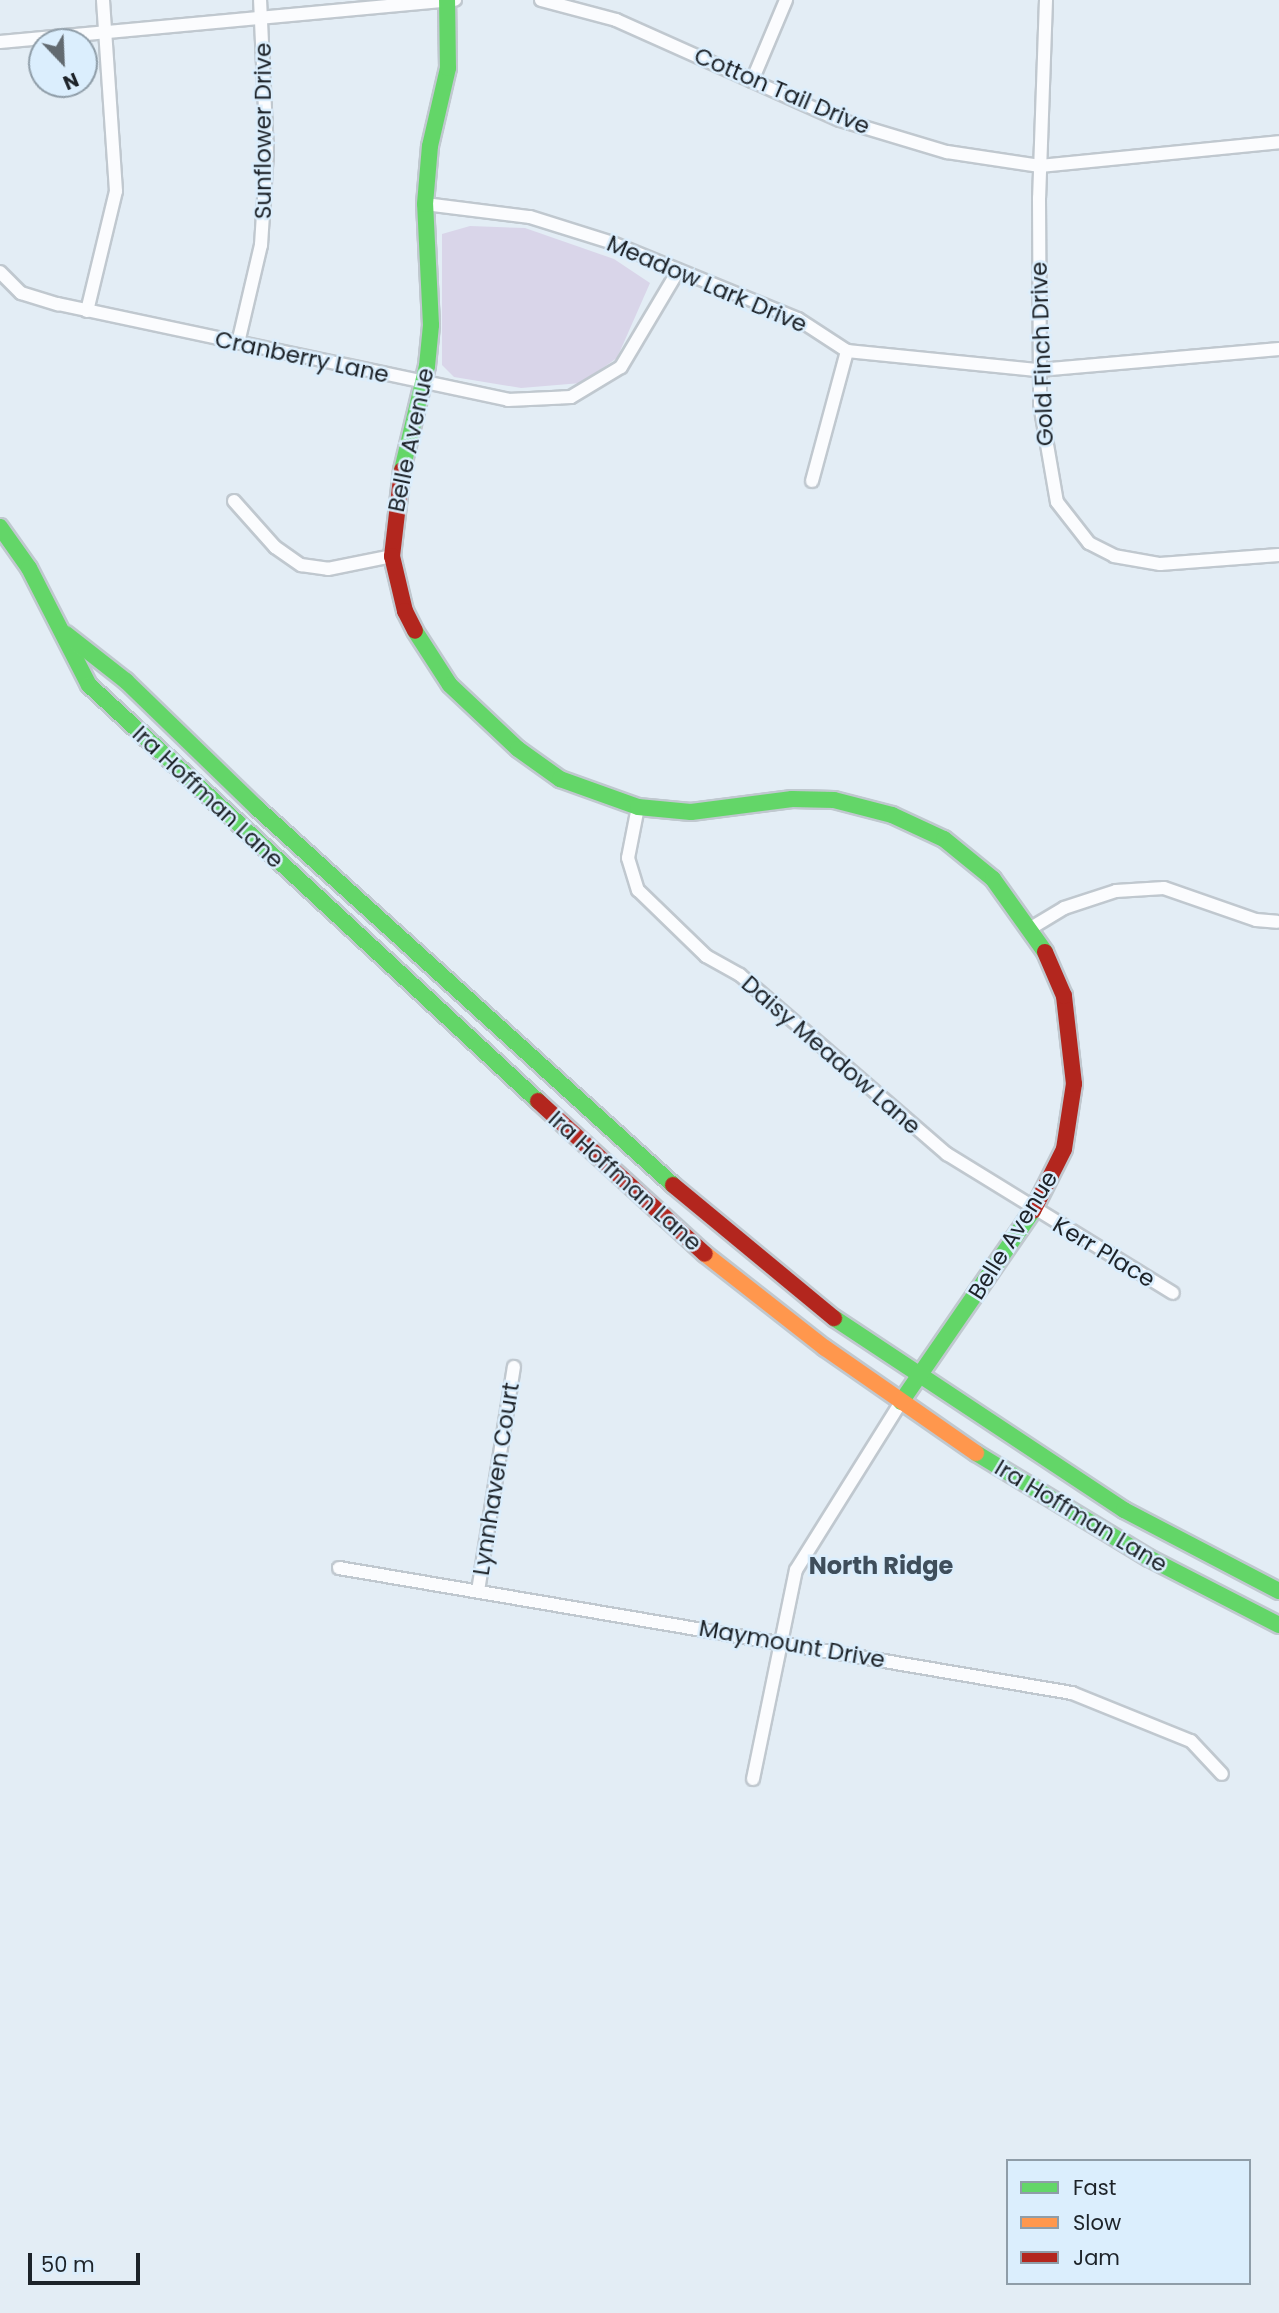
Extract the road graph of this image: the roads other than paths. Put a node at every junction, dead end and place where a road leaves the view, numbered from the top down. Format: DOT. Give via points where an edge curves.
graph roads {
  1 [pos="103,0"];
  2 [pos="260,0"];
  3 [pos="447,0"];
  4 [pos="455,0"];
  5 [pos="541,0"];
  6 [pos="786,0"];
  7 [pos="1046,0"];
  8 [pos="262,18"];
  9 [pos="107,32"];
  10 [pos="0,42"];
  11 [pos="752,81"];
  12 [pos="1279,142"];
  13 [pos="1040,166"];
  14 [pos="425,204"];
  15 [pos="678,271"];
  16 [pos="0,272"];
  17 [pos="87,310"];
  18 [pos="238,343"];
  19 [pos="1279,349"];
  20 [pos="847,351"];
  21 [pos="1040,370"];
  22 [pos="422,383"];
  23 [pos="812,481"];
  24 [pos="234,501"];
  25 [pos="0,527"];
  26 [pos="1279,555"];
  27 [pos="392,556"];
  28 [pos="61,629"];
  29 [pos="638,807"];
  30 [pos="1277,922"];
  31 [pos="1031,928"];
  32 [pos="1034,1210"];
  33 [pos="1173,1293"];
  34 [pos="514,1367"];
  35 [pos="920,1375"];
  36 [pos="901,1402"];
  37 [pos="340,1568"];
  38 [pos="478,1591"];
  39 [pos="1279,1591"];
  40 [pos="1279,1625"];
  41 [pos="780,1642"];
  42 [pos="1222,1774"];
  43 [pos="753,1779"];
  1 -- 9 [label="street"];
  2 -- 8 [label="street, Sunflower Drive"];
  3 -- 4 [label="street"];
  3 -- 8 [label="street"];
  3 -- 14 [label="main road, Belle Avenue" via="448,68 428,162"];
  5 -- 11 [label="street, Cotton Tail Drive" via="616,20"];
  6 -- 11 [label="street"];
  7 -- 13 [label="street, Gold Finch Drive"];
  8 -- 9 [label="street"];
  8 -- 18 [label="street, Sunflower Drive" via="267,153 261,245"];
  9 -- 10 [label="street"];
  9 -- 17 [label="street" via="116,191"];
  11 -- 13 [label="street, Cotton Tail Drive" via="840,120 947,152"];
  12 -- 13 [label="street, Cotton Tail Drive"];
  13 -- 21 [label="street, Gold Finch Drive"];
  14 -- 15 [label="street, Meadow Lark Drive" via="530,216"];
  14 -- 22 [label="main road, Belle Avenue" via="431,325"];
  15 -- 20 [label="street, Meadow Lark Drive" via="798,319"];
  15 -- 22 [label="street, Cranberry Lane" via="621,367 571,397 508,400"];
  16 -- 17 [label="street, Cranberry Lane" via="21,293"];
  17 -- 18 [label="street, Cranberry Lane"];
  18 -- 22 [label="street, Cranberry Lane"];
  19 -- 21 [label="street, Meadow Lark Drive"];
  20 -- 21 [label="street, Meadow Lark Drive"];
  20 -- 23 [label="street"];
  21 -- 26 [label="street, Gold Finch Drive" via="1046,461 1057,502 1089,543 1114,556 1160,564"];
  22 -- 27 [label="main road, Belle Avenue" via="402,465"];
  24 -- 27 [label="street" via="275,547 301,565 328,569"];
  25 -- 28 [label="main road, Ira Hoffman Lane" via="29,568"];
  27 -- 29 [label="main road, Belle Avenue" via="414,634 450,685 518,749 550,772"];
  28 -- 35 [label="main road, Ira Hoffman Lane" via="127,681 257,808 627,1146 812,1303"];
  28 -- 36 [label="main road, Ira Hoffman Lane" via="89,685 247,836 690,1242"];
  29 -- 31 [label="main road, Belle Avenue" via="691,812 816,799 883,812 944,839 967,856 993,879"];
  29 -- 32 [label="street, Daisy Meadow Lane" via="628,858 638,890 663,917 706,956 740,975 788,1015 947,1154"];
  30 -- 31 [label="street" via="1256,920 1164,888 1116,891 1064,908"];
  31 -- 32 [label="main road, Belle Avenue" via="1064,996 1074,1084 1064,1149"];
  32 -- 33 [label="street, Kerr Place"];
  32 -- 35 [label="main road, Belle Avenue"];
  34 -- 38 [label="street, Lynnhaven Court"];
  35 -- 36 [label="main road, Belle Avenue"];
  35 -- 39 [label="main road, Ira Hoffman Lane" via="1124,1510"];
  36 -- 40 [label="main road, Ira Hoffman Lane" via="1149,1558"];
  36 -- 41 [label="street, Belle Avenue" via="802,1558"];
  37 -- 38 [label="street, Maymount Drive"];
  38 -- 41 [label="street, Maymount Drive"];
  41 -- 42 [label="street, Maymount Drive" via="1087,1697 1191,1741"];
  41 -- 43 [label="street, Belle Avenue"];
}
